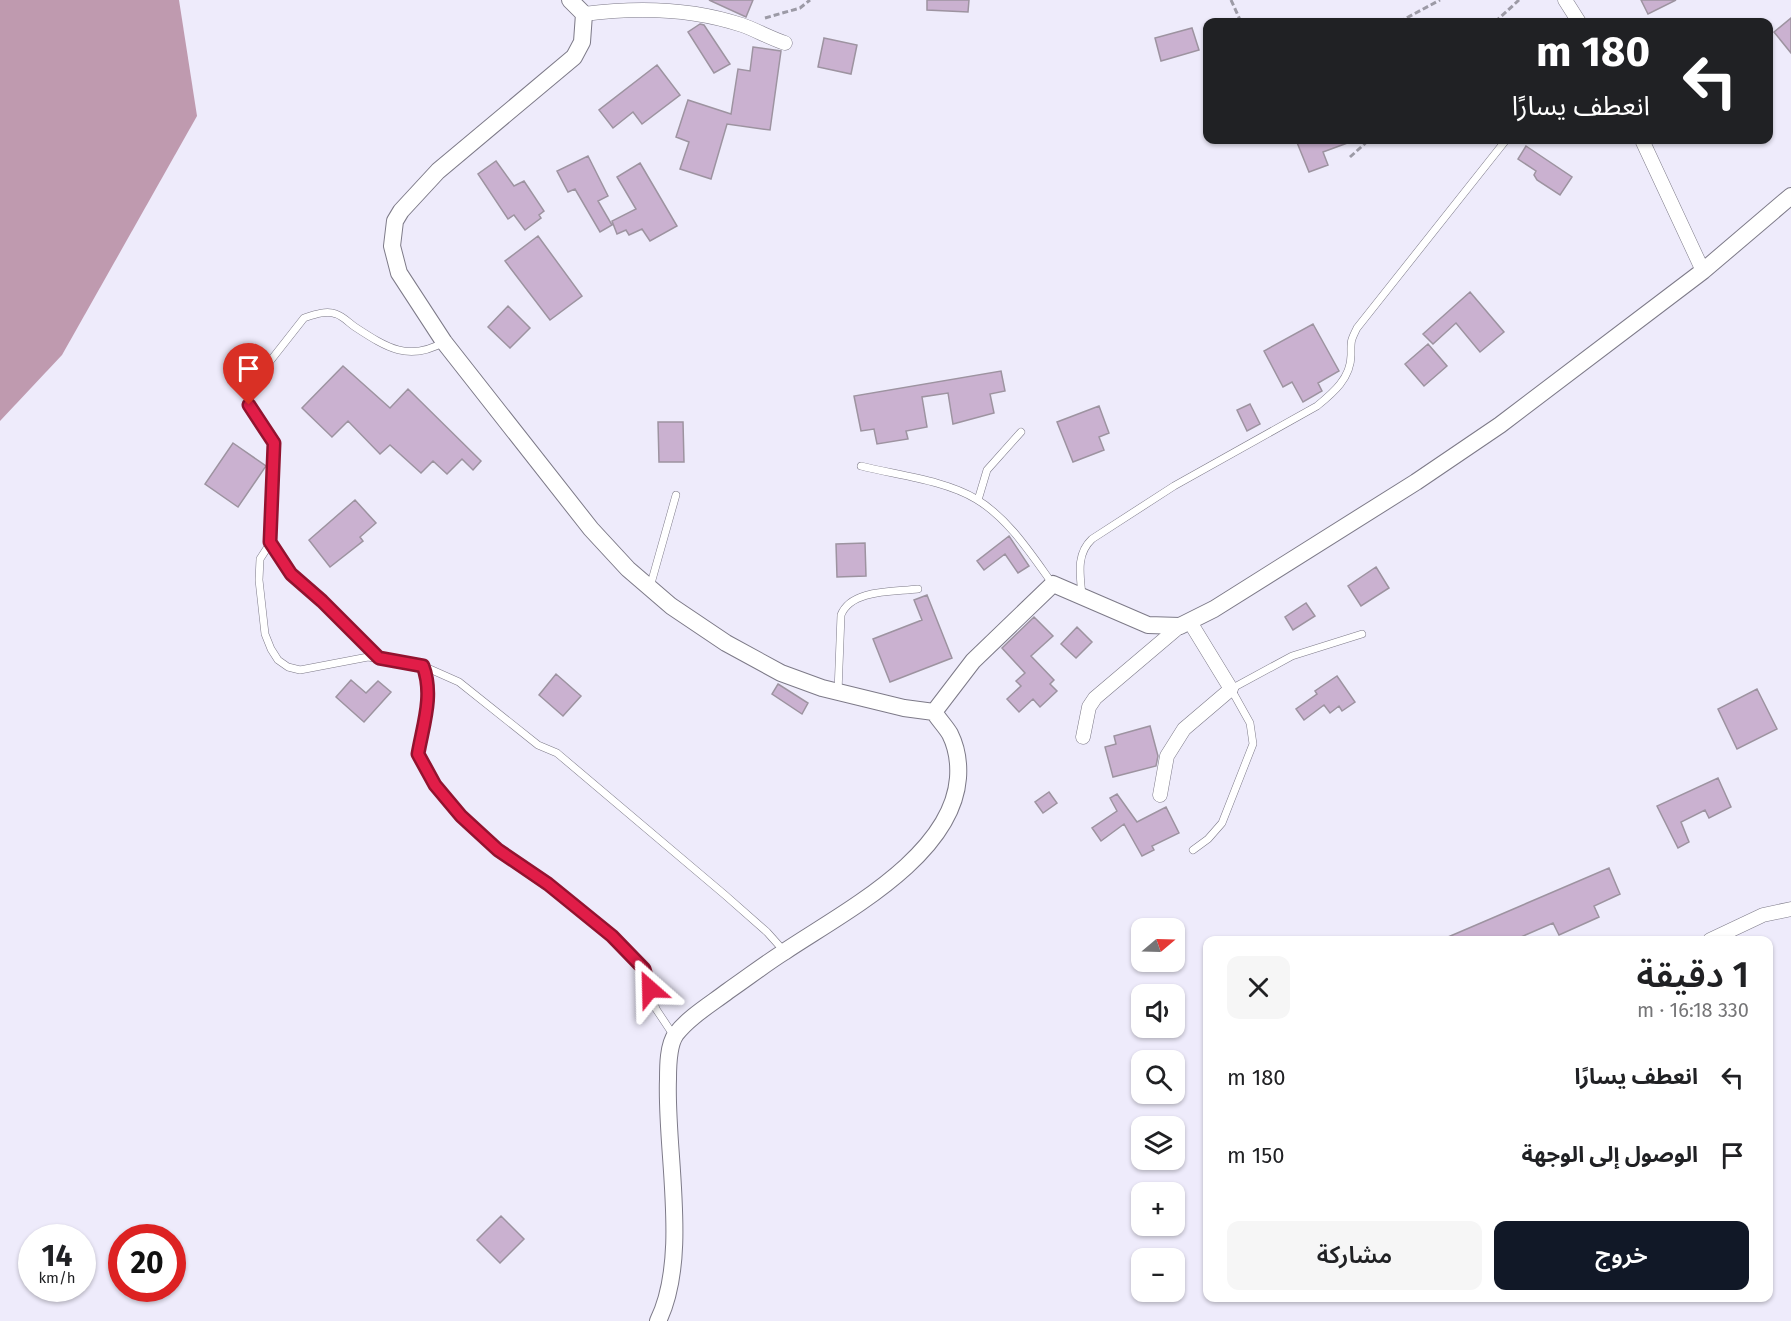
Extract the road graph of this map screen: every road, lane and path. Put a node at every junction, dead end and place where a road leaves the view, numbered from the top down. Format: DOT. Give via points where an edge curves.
graph roads {
  1 [pos="570,0"];
  2 [pos="810,0"];
  3 [pos="1231,0"];
  4 [pos="1440,0"];
  5 [pos="1519,0"];
  6 [pos="1565,0"];
  7 [pos="584,14"];
  8 [pos="1239,18"];
  9 [pos="1406,18"];
  10 [pos="1499,18"];
  11 [pos="1576,18"];
  12 [pos="742,26"];
  13 [pos="785,43"];
  14 [pos="1365,144"];
  15 [pos="1503,144"];
  16 [pos="1644,144"];
  17 [pos="1350,157"];
  18 [pos="1791,196"];
  19 [pos="1703,271"];
  20 [pos="444,342"];
  21 [pos="1020,432"];
  22 [pos="861,466"];
  23 [pos="676,495"];
  24 [pos="978,500"];
  25 [pos="270,542"];
  26 [pos="1053,584"];
  27 [pos="650,588"];
  28 [pos="918,590"];
  29 [pos="1082,597"];
  30 [pos="1185,624"];
  31 [pos="1362,634"];
  32 [pos="379,658"];
  33 [pos="423,666"];
  34 [pos="1231,689"];
  35 [pos="838,692"];
  36 [pos="934,712"];
  37 [pos="1083,737"];
  38 [pos="1160,795"];
  39 [pos="1192,850"];
  40 [pos="1791,909"];
  41 [pos="1718,936"];
  42 [pos="784,951"];
  43 [pos="674,1036"];
  44 [pos="658,1321"];
  1 -- 7 [label="street"];
  2 -- 12 [label="path" via="800,8"];
  3 -- 8 [label="path"];
  4 -- 9 [label="path"];
  5 -- 10 [label="path"];
  6 -- 11 [label="street"];
  7 -- 12 [label="street" via="619,9 693,13"];
  7 -- 20 [label="street" via="582,42 574,57 438,171 395,221 392,246 399,273"];
  12 -- 13 [label="street"];
  14 -- 17 [label="path"];
  15 -- 29 [label="lane" via="1357,328 1349,342 1348,372 1337,389 1317,406 1174,486 1092,539 1080,559"];
  16 -- 19 [label="street"];
  18 -- 19 [label="street"];
  19 -- 30 [label="street" via="1500,425 1416,482"];
  20 -- 25 [label="lane" via="429,350 404,353 335,313 304,318 249,388 249,405 274,443"];
  20 -- 27 [label="street" via="591,529"];
  21 -- 24 [label="lane" via="987,470"];
  22 -- 24 [label="lane" via="954,488"];
  23 -- 27 [label="lane"];
  24 -- 26 [label="lane" via="1020,540"];
  25 -- 32 [label="lane" via="291,574"];
  25 -- 32 [label="lane" via="260,559 259,580 265,634 278,660 300,670 359,657"];
  26 -- 29 [label="street"];
  26 -- 36 [label="street" via="973,661"];
  27 -- 35 [label="street" via="726,643 781,673"];
  28 -- 35 [label="lane" via="860,597 844,606"];
  29 -- 30 [label="street" via="1148,625"];
  30 -- 34 [label="street"];
  30 -- 37 [label="street" via="1095,698 1089,707"];
  31 -- 34 [label="lane" via="1292,656"];
  32 -- 33 [label="lane"];
  33 -- 42 [label="lane" via="459,682 538,745 557,753 725,895"];
  33 -- 43 [label="lane" via="428,701 418,754 435,785 498,850 565,897 644,969 656,1009"];
  34 -- 38 [label="street" via="1184,729 1167,756"];
  34 -- 39 [label="lane" via="1250,723 1253,744 1222,823"];
  35 -- 36 [label="street"];
  36 -- 42 [label="street" via="950,735 959,763 957,790 946,819 885,886"];
  40 -- 41 [label="street" via="1763,915"];
  42 -- 43 [label="street" via="701,1011"];
  43 -- 44 [label="street" via="667,1104 673,1278"];
}
